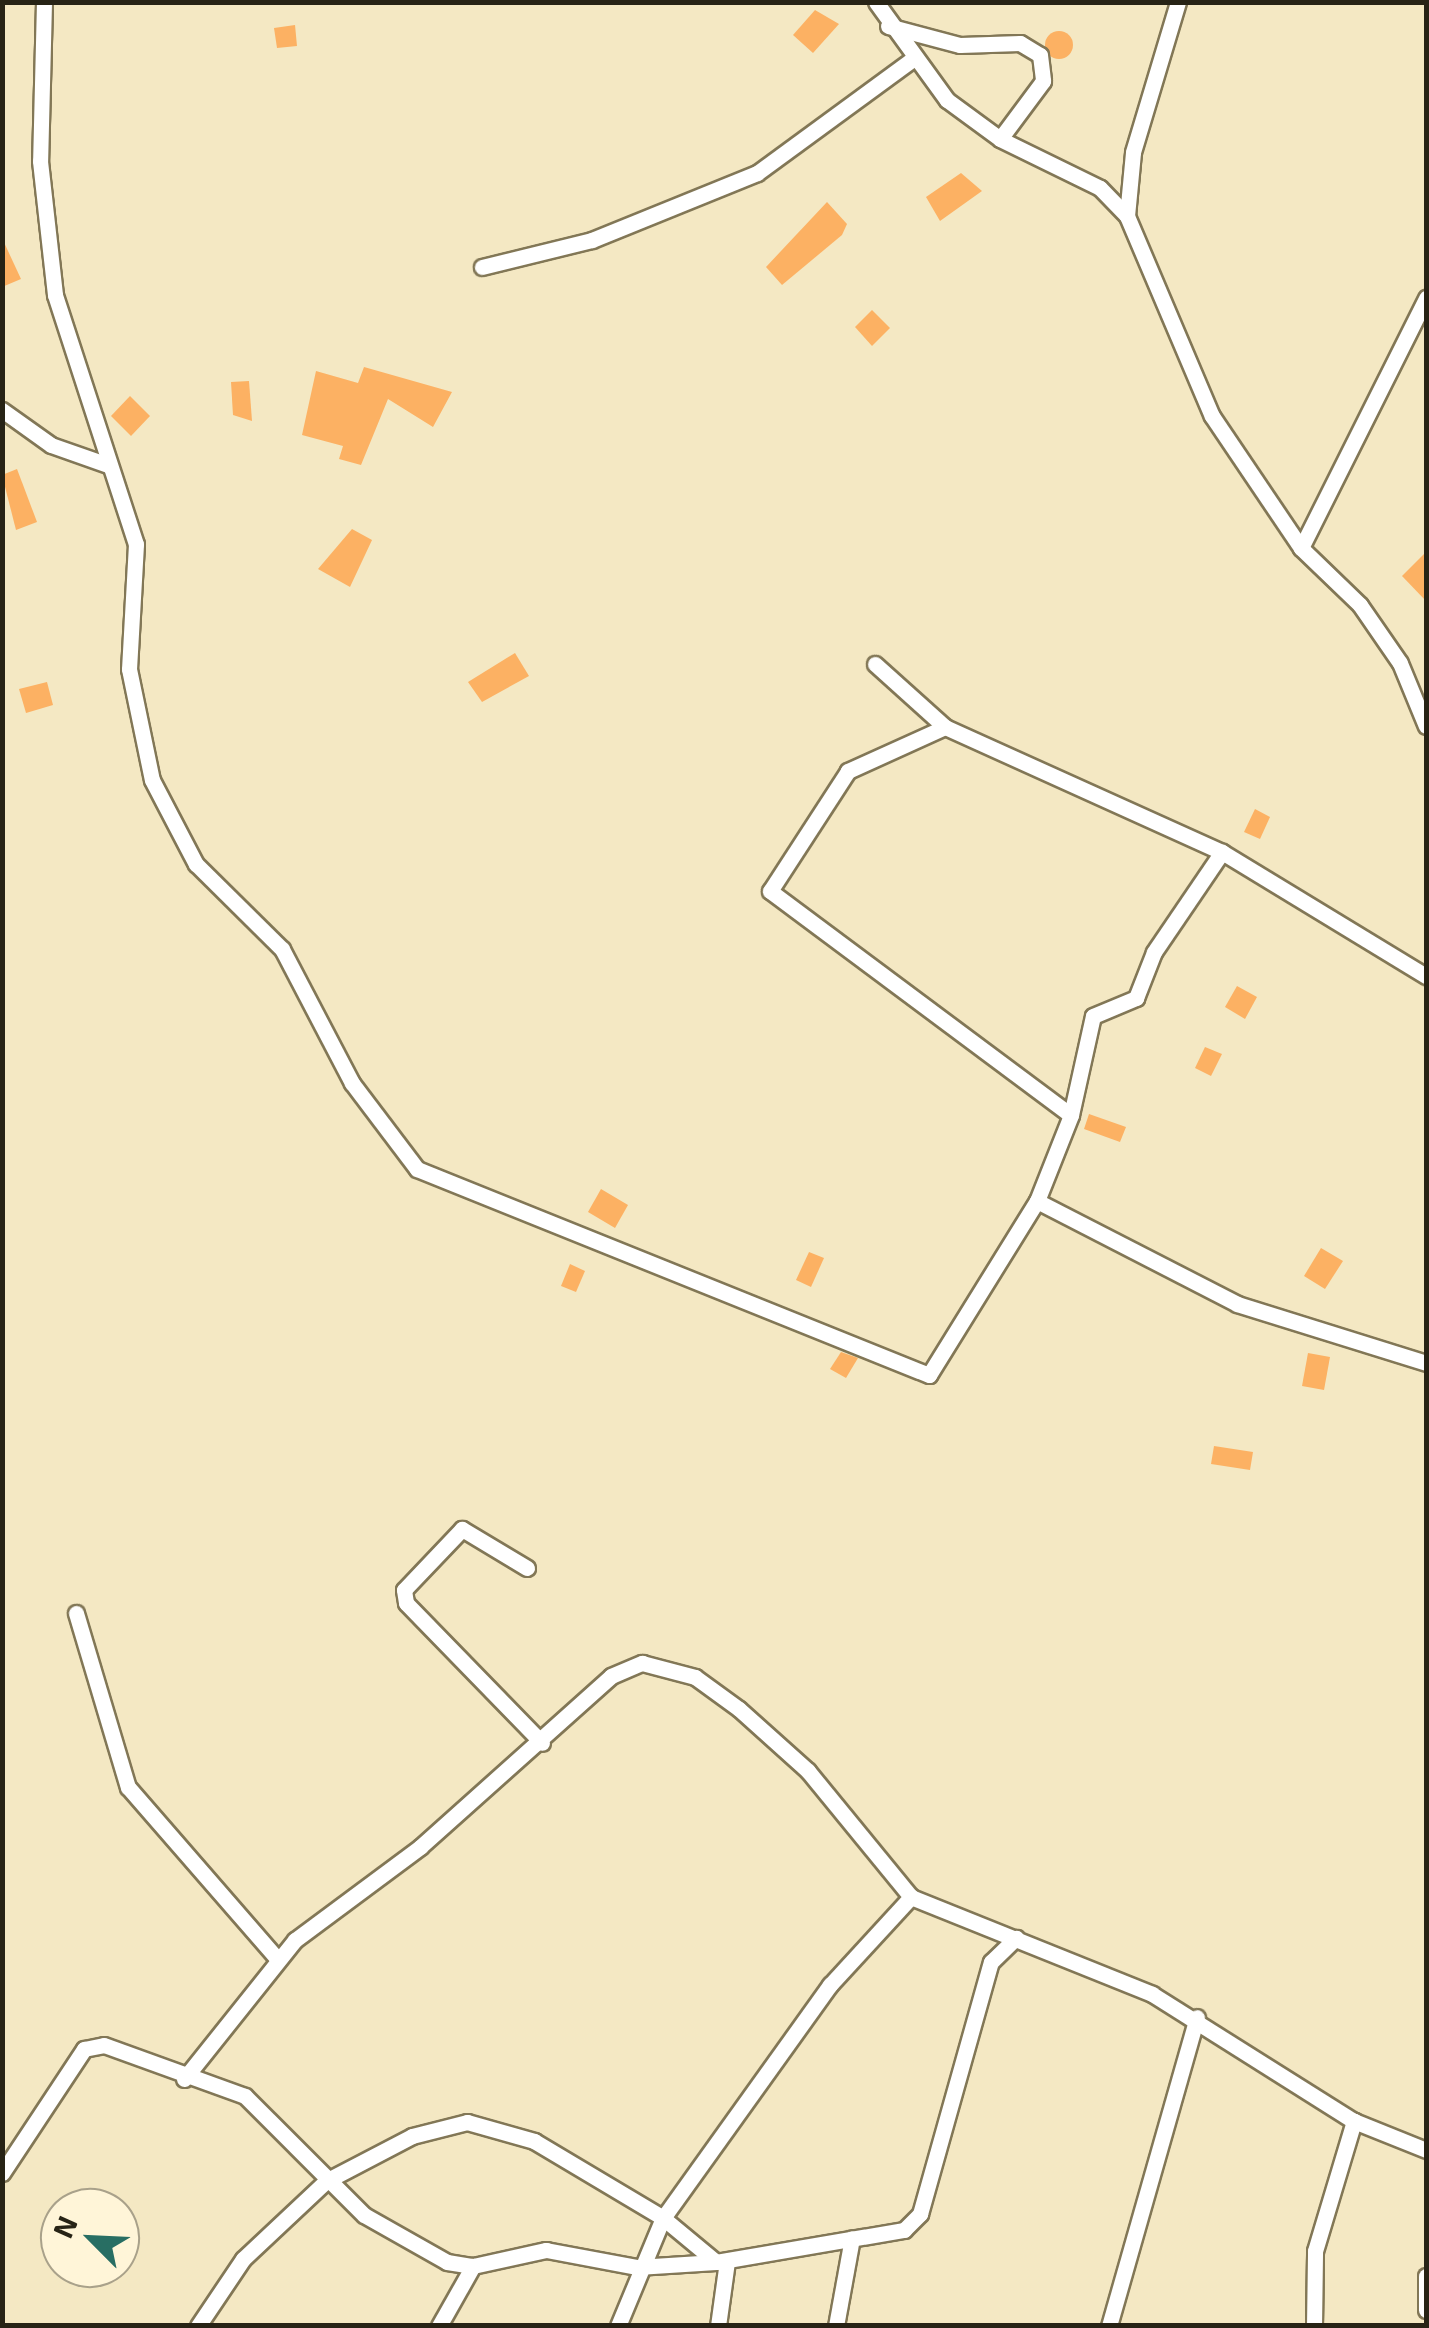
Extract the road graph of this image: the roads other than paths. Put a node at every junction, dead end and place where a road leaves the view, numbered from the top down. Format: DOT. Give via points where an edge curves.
graph roads {
  1 [pos="44,2"];
  2 [pos="876,2"];
  3 [pos="1178,2"];
  4 [pos="888,26"];
  5 [pos="910,61"];
  6 [pos="1000,140"];
  7 [pos="1127,216"];
  8 [pos="482,266"];
  9 [pos="1426,298"];
  10 [pos="2,410"];
  11 [pos="108,465"];
  12 [pos="1302,548"];
  13 [pos="876,664"];
  14 [pos="1426,726"];
  15 [pos="945,727"];
  16 [pos="1222,852"];
  17 [pos="1426,976"];
  18 [pos="1071,1115"];
  19 [pos="1037,1201"];
  20 [pos="1426,1363"];
  21 [pos="527,1568"];
  22 [pos="76,1612"];
  23 [pos="542,1743"];
  24 [pos="911,1896"];
  25 [pos="1016,1938"];
  26 [pos="276,1957"];
  27 [pos="1197,2018"];
  28 [pos="184,2079"];
  29 [pos="1354,2121"];
  30 [pos="1426,2150"];
  31 [pos="2,2172"];
  32 [pos="326,2181"];
  33 [pos="663,2218"];
  34 [pos="852,2238"];
  35 [pos="722,2262"];
  36 [pos="473,2266"];
  37 [pos="637,2267"];
  38 [pos="1426,2276"];
  39 [pos="1426,2310"];
  40 [pos="198,2326"];
  41 [pos="438,2326"];
  42 [pos="618,2326"];
  43 [pos="718,2326"];
  44 [pos="836,2326"];
  45 [pos="1109,2326"];
  46 [pos="1314,2326"];
  1 -- 11 [label="street" via="40,162 54,296"];
  2 -- 4 [label="street"];
  3 -- 7 [label="street" via="1133,152"];
  4 -- 5 [label="street"];
  4 -- 6 [label="street" via="979,48 1020,43 1040,55 1043,81"];
  5 -- 6 [label="street"];
  5 -- 8 [label="street" via="808,145 726,188 592,240"];
  6 -- 7 [label="street" via="1100,188"];
  7 -- 12 [label="street" via="1212,416"];
  9 -- 12 [label="street"];
  10 -- 11 [label="street" via="50,446"];
  11 -- 19 [label="street" via="136,544 129,668 172,831 282,949 352,1084 409,1164 929,1375"];
  12 -- 14 [label="street" via="1370,619"];
  13 -- 15 [label="street"];
  15 -- 16 [label="street"];
  15 -- 18 [label="street" via="848,771 770,892"];
  16 -- 17 [label="street"];
  16 -- 18 [label="street" via="1154,952 1136,998 1092,1016"];
  18 -- 19 [label="street"];
  19 -- 20 [label="street" via="1236,1304"];
  21 -- 23 [label="street" via="462,1529 404,1590 406,1602"];
  22 -- 26 [label="street" via="128,1787"];
  23 -- 24 [label="street" via="611,1676 642,1663 696,1678 808,1771"];
  23 -- 26 [label="street"];
  24 -- 25 [label="street"];
  24 -- 33 [label="street" via="830,1986"];
  25 -- 27 [label="street"];
  25 -- 34 [label="street" via="987,1972 920,2214 904,2230"];
  26 -- 28 [label="street"];
  27 -- 29 [label="street"];
  27 -- 45 [label="street"];
  28 -- 31 [label="street" via="104,2045 84,2049"];
  28 -- 32 [label="street" via="245,2096"];
  29 -- 30 [label="street"];
  29 -- 46 [label="street" via="1315,2252"];
  32 -- 33 [label="street" via="412,2136 467,2122 534,2142"];
  32 -- 36 [label="street" via="416,2248"];
  32 -- 40 [label="street" via="243,2258"];
  33 -- 35 [label="street"];
  33 -- 37 [label="street"];
  34 -- 35 [label="street"];
  34 -- 44 [label="street"];
  35 -- 37 [label="street"];
  35 -- 43 [label="street"];
  36 -- 37 [label="street" via="546,2250"];
  36 -- 41 [label="street"];
  37 -- 42 [label="street"];
  38 -- 39 [label="street"];
}
